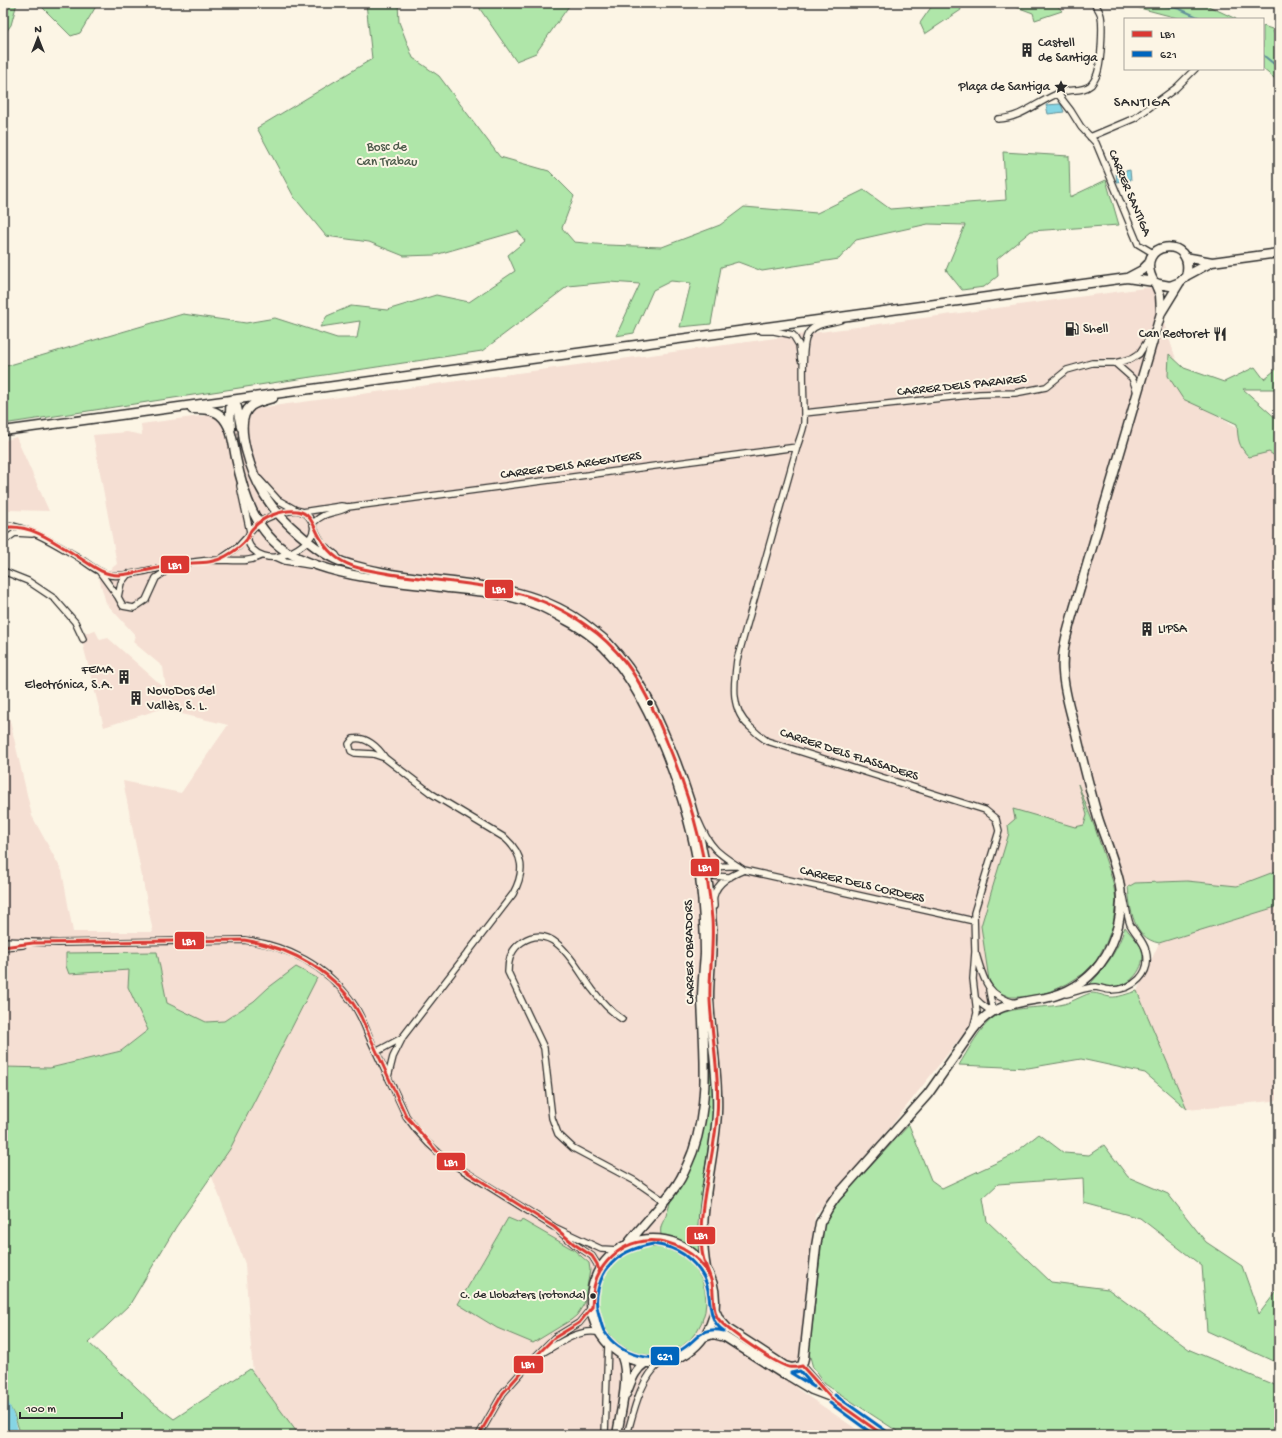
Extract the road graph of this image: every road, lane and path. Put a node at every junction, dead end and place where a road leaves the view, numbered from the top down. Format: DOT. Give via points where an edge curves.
graph roads {
  1 [pos="1094,3"];
  2 [pos="1194,70"];
  3 [pos="1058,94"];
  4 [pos="998,119"];
  5 [pos="1090,137"];
  6 [pos="1153,253"];
  7 [pos="1279,253"];
  8 [pos="1185,257"];
  9 [pos="1212,262"];
  10 [pos="1149,263"];
  11 [pos="1186,276"];
  12 [pos="1126,278"];
  13 [pos="1154,282"];
  14 [pos="1180,282"];
  15 [pos="1161,313"];
  16 [pos="860,315"];
  17 [pos="1158,324"];
  18 [pos="745,330"];
  19 [pos="1115,363"];
  20 [pos="804,380"];
  21 [pos="293,392"];
  22 [pos="1138,392"];
  23 [pos="232,400"];
  24 [pos="170,408"];
  25 [pos="804,413"];
  26 [pos="3,432"];
  27 [pos="243,435"];
  28 [pos="232,436"];
  29 [pos="797,447"];
  30 [pos="252,471"];
  31 [pos="241,477"];
  32 [pos="348,508"];
  33 [pos="299,511"];
  34 [pos="278,514"];
  35 [pos="259,523"];
  36 [pos="3,524"];
  37 [pos="314,525"];
  38 [pos="16,526"];
  39 [pos="3,528"];
  40 [pos="15,533"];
  41 [pos="249,534"];
  42 [pos="3,535"];
  43 [pos="43,536"];
  44 [pos="308,541"];
  45 [pos="3,544"];
  46 [pos="289,553"];
  47 [pos="260,556"];
  48 [pos="276,557"];
  49 [pos="219,560"];
  50 [pos="340,561"];
  51 [pos="315,565"];
  52 [pos="175,566"];
  53 [pos="3,571"];
  54 [pos="99,571"];
  55 [pos="128,574"];
  56 [pos="411,580"];
  57 [pos="493,587"];
  58 [pos="472,591"];
  59 [pos="118,596"];
  60 [pos="505,596"];
  61 [pos="522,600"];
  62 [pos="542,600"];
  63 [pos="557,615"];
  64 [pos="588,626"];
  65 [pos="596,632"];
  66 [pos="83,638"];
  67 [pos="634,686"];
  68 [pos="385,758"];
  69 [pos="681,775"];
  70 [pos="693,809"];
  71 [pos="689,824"];
  72 [pos="738,866"];
  73 [pos="744,870"];
  74 [pos="707,873"];
  75 [pos="730,877"];
  76 [pos="1120,884"];
  77 [pos="974,921"];
  78 [pos="712,926"];
  79 [pos="5,942"];
  80 [pos="704,942"];
  81 [pos="33,943"];
  82 [pos="3,947"];
  83 [pos="975,952"];
  84 [pos="988,988"];
  85 [pos="1056,995"];
  86 [pos="706,996"];
  87 [pos="976,999"];
  88 [pos="1015,1003"];
  89 [pos="992,1012"];
  90 [pos="622,1019"];
  91 [pos="973,1030"];
  92 [pos="402,1038"];
  93 [pos="376,1052"];
  94 [pos="388,1077"];
  95 [pos="664,1201"];
  96 [pos="554,1227"];
  97 [pos="622,1248"];
  98 [pos="706,1268"];
  99 [pos="599,1271"];
  100 [pos="592,1307"];
  101 [pos="714,1308"];
  102 [pos="600,1333"];
  103 [pos="704,1337"];
  104 [pos="608,1344"];
  105 [pos="620,1353"];
  106 [pos="535,1357"];
  107 [pos="661,1362"];
  108 [pos="645,1363"];
  109 [pos="802,1366"];
  110 [pos="783,1374"];
  111 [pos="832,1399"];
  112 [pos="622,1404"];
  113 [pos="479,1435"];
  114 [pos="605,1435"];
  115 [pos="617,1435"];
  116 [pos="627,1435"];
  117 [pos="883,1435"];
  1 -- 3 [label="street" via="1098,8 1101,22 1098,71 1095,79 1081,90"];
  2 -- 5 [label="street" via="1176,88 1135,118"];
  3 -- 4 [label="street" via="1017,116"];
  3 -- 5 [label="street, CARRER SANTIGA"];
  5 -- 6 [label="street, CARRER SANTIGA" via="1096,143 1138,244"];
  6 -- 8 [label="main road" via="1167,246 1180,251"];
  6 -- 10 [label="main road"];
  7 -- 9 [label="main road"];
  8 -- 9 [label="main road"];
  8 -- 11 [label="main road" via="1188,265"];
  9 -- 11 [label="main road"];
  10 -- 12 [label="main road" via="1142,270"];
  10 -- 13 [label="main road"];
  11 -- 14 [label="main road"];
  12 -- 13 [label="main road"];
  12 -- 16 [label="main road"];
  13 -- 14 [label="main road" via="1170,286"];
  13 -- 15 [label="main road" via="1160,294"];
  14 -- 15 [label="main road"];
  15 -- 17 [label="main road"];
  16 -- 18 [label="main road"];
  16 -- 20 [label="street, CARRER DELS FLASSADERS" via="817,326 810,331 806,336"];
  17 -- 19 [label="street, CARRER DELS PARAIRES" via="1139,354"];
  17 -- 22 [label="main road"];
  18 -- 20 [label="street, CARRER DELS FLASSADERS" via="774,331 793,335 799,345"];
  18 -- 21 [label="main road"];
  19 -- 22 [label="street" via="1132,378"];
  19 -- 25 [label="street, CARRER DELS PARAIRES" via="1092,363 1068,370 1046,387 1015,393 979,394"];
  20 -- 25 [label="street, CARRER DELS FLASSADERS"];
  21 -- 23 [label="main road"];
  21 -- 27 [label="main road" via="250,407 245,414"];
  22 -- 76 [label="main road" via="1066,636 1062,664 1088,782"];
  23 -- 24 [label="main road"];
  23 -- 27 [label="main road" via="237,407"];
  23 -- 28 [label="main road" via="229,412"];
  24 -- 26 [label="main road"];
  24 -- 28 [label="main road" via="205,409 218,413"];
  25 -- 29 [label="street, CARRER DELS FLASSADERS" via="804,425"];
  27 -- 30 [label="main road"];
  28 -- 31 [label="main road"];
  29 -- 32 [label="street, CARRER DELS ARGENTERS"];
  29 -- 77 [label="street, CARRER DELS FLASSADERS" via="737,660 734,689 738,710 748,726 767,741 985,810 996,819 999,831 974,913"];
  30 -- 33 [label="street" via="274,497"];
  30 -- 34 [label="main road" via="260,490"];
  31 -- 35 [label="main road"];
  31 -- 41 [label="street" via="240,490"];
  32 -- 33 [label="street, CARRER DELS ARGENTERS" via="341,506"];
  32 -- 37 [label="street, CARRER DELS ARGENTERS" via="323,515"];
  33 -- 34 [label="street, CARRER DELS ARGENTERS"];
  33 -- 37 [label="street" via="309,516"];
  34 -- 35 [label="street, CARRER DELS ARGENTERS"];
  34 -- 44 [label="main road"];
  35 -- 41 [label="street, CARRER DELS ARGENTERS"];
  35 -- 46 [label="main road" via="272,540"];
  36 -- 38 [label="street"];
  37 -- 44 [label="street" via="313,534"];
  37 -- 50 [label="street" via="323,545"];
  38 -- 39 [label="street"];
  38 -- 43 [label="street"];
  40 -- 42 [label="street"];
  40 -- 43 [label="street"];
  40 -- 45 [label="street"];
  41 -- 47 [label="street" via="250,547"];
  41 -- 49 [label="street, CARRER DELS ARGENTERS" via="238,547"];
  43 -- 54 [label="street"];
  44 -- 46 [label="street"];
  44 -- 50 [label="main road" via="328,556"];
  46 -- 48 [label="street"];
  46 -- 51 [label="main road"];
  47 -- 48 [label="street"];
  47 -- 49 [label="street" via="252,559"];
  48 -- 51 [label="street"];
  49 -- 52 [label="street"];
  50 -- 56 [label="main road"];
  51 -- 56 [label="main road" via="355,576"];
  52 -- 55 [label="street"];
  52 -- 59 [label="street" via="156,578 146,600 134,608 122,606"];
  53 -- 66 [label="street" via="28,581 55,599 74,622"];
  54 -- 55 [label="street" via="110,575"];
  54 -- 59 [label="street"];
  55 -- 59 [label="street" via="121,583"];
  56 -- 57 [label="main road"];
  56 -- 58 [label="main road, CARRER OBRADORS"];
  57 -- 58 [label="main road"];
  57 -- 60 [label="main road" via="505,592"];
  57 -- 62 [label="main road"];
  58 -- 60 [label="main road, CARRER OBRADORS"];
  60 -- 61 [label="main road, CARRER OBRADORS"];
  61 -- 62 [label="main road"];
  61 -- 63 [label="main road, CARRER OBRADORS"];
  62 -- 63 [label="main road"];
  62 -- 64 [label="main road" via="555,605"];
  63 -- 64 [label="main road" via="568,616 581,625"];
  63 -- 67 [label="main road, CARRER OBRADORS" via="596,640"];
  64 -- 65 [label="main road"];
  65 -- 67 [label="main road" via="598,638 624,666"];
  65 -- 69 [label="main road" via="625,662 645,691"];
  67 -- 69 [label="main road" via="660,732 676,771"];
  67 -- 71 [label="main road, CARRER OBRADORS" via="664,749"];
  68 -- 68 [label="street" via="366,740 353,739 349,744 351,751 355,753"];
  68 -- 92 [label="street" via="432,794 506,838 513,845 522,867 513,894"];
  69 -- 70 [label="main road"];
  70 -- 72 [label="street, CARRER DELS CORDERS" via="705,836 716,852"];
  70 -- 74 [label="main road"];
  71 -- 74 [label="street" via="694,830 702,866"];
  71 -- 80 [label="main road, CARRER OBRADORS" via="700,876"];
  72 -- 73 [label="street, CARRER DELS CORDERS"];
  72 -- 74 [label="street" via="722,866"];
  73 -- 75 [label="street"];
  73 -- 77 [label="street, CARRER DELS CORDERS"];
  74 -- 75 [label="street" via="709,876"];
  74 -- 78 [label="main road"];
  74 -- 80 [label="street" via="703,879 707,933"];
  75 -- 78 [label="street" via="721,883 714,896"];
  76 -- 85 [label="main road" via="1119,920 1109,951 1096,970 1086,979"];
  76 -- 85 [label="street" via="1130,924 1146,950 1147,959 1143,975 1137,983 1120,990 1096,987"];
  77 -- 83 [label="street, CARRER DELS FLASSADERS"];
  78 -- 86 [label="main road"];
  79 -- 81 [label="street"];
  80 -- 86 [label="main road, CARRER OBRADORS"];
  81 -- 82 [label="street"];
  81 -- 93 [label="street" via="244,940 259,942 300,956 337,983 352,1002"];
  83 -- 84 [label="street, CARRER DELS FLASSADERS"];
  83 -- 87 [label="street, CARRER DELS FLASSADERS" via="973,979"];
  84 -- 88 [label="street" via="995,995"];
  84 -- 89 [label="street, CARRER DELS FLASSADERS"];
  85 -- 88 [label="main road"];
  86 -- 95 [label="main road, CARRER OBRADORS" via="702,1122 679,1183"];
  86 -- 98 [label="main road" via="718,1096 704,1204 702,1252"];
  87 -- 89 [label="street"];
  87 -- 91 [label="street, CARRER DELS FLASSADERS" via="977,1013"];
  88 -- 89 [label="main road"];
  89 -- 91 [label="main road"];
  90 -- 95 [label="street" via="598,997 566,951 552,940 536,937 525,940 512,953 508,972 544,1048 552,1118 558,1134 573,1148 635,1181"];
  91 -- 109 [label="main road" via="928,1094 836,1197 820,1223"];
  92 -- 93 [label="street"];
  92 -- 94 [label="street"];
  93 -- 94 [label="street"];
  94 -- 96 [label="street" via="406,1116 440,1155"];
  95 -- 97 [label="main road, CARRER OBRADORS"];
  96 -- 97 [label="street" via="601,1249"];
  96 -- 99 [label="street" via="592,1256 598,1264"];
  97 -- 98 [label="main road" via="645,1240 674,1243 693,1255"];
  97 -- 99 [label="main road" via="606,1261"];
  98 -- 101 [label="main road" via="713,1289"];
  99 -- 100 [label="main road" via="593,1288"];
  100 -- 102 [label="main road"];
  100 -- 106 [label="street" via="579,1323 554,1338"];
  101 -- 103 [label="main road"];
  101 -- 109 [label="main road" via="728,1329 786,1366"];
  102 -- 104 [label="main road"];
  102 -- 106 [label="street" via="579,1334"];
  103 -- 107 [label="main road" via="678,1358"];
  103 -- 110 [label="main road" via="713,1334 725,1337"];
  104 -- 105 [label="main road"];
  104 -- 114 [label="street"];
  105 -- 108 [label="main road"];
  105 -- 112 [label="main road" via="624,1370"];
  106 -- 113 [label="street" via="503,1393"];
  107 -- 108 [label="main road"];
  107 -- 116 [label="street" via="653,1369 639,1396"];
  108 -- 112 [label="main road" via="634,1374"];
  109 -- 110 [label="main road" via="797,1374"];
  109 -- 111 [label="street"];
  110 -- 111 [label="street" via="811,1391"];
  111 -- 117 [label="street"];
  112 -- 115 [label="main road"];
}
